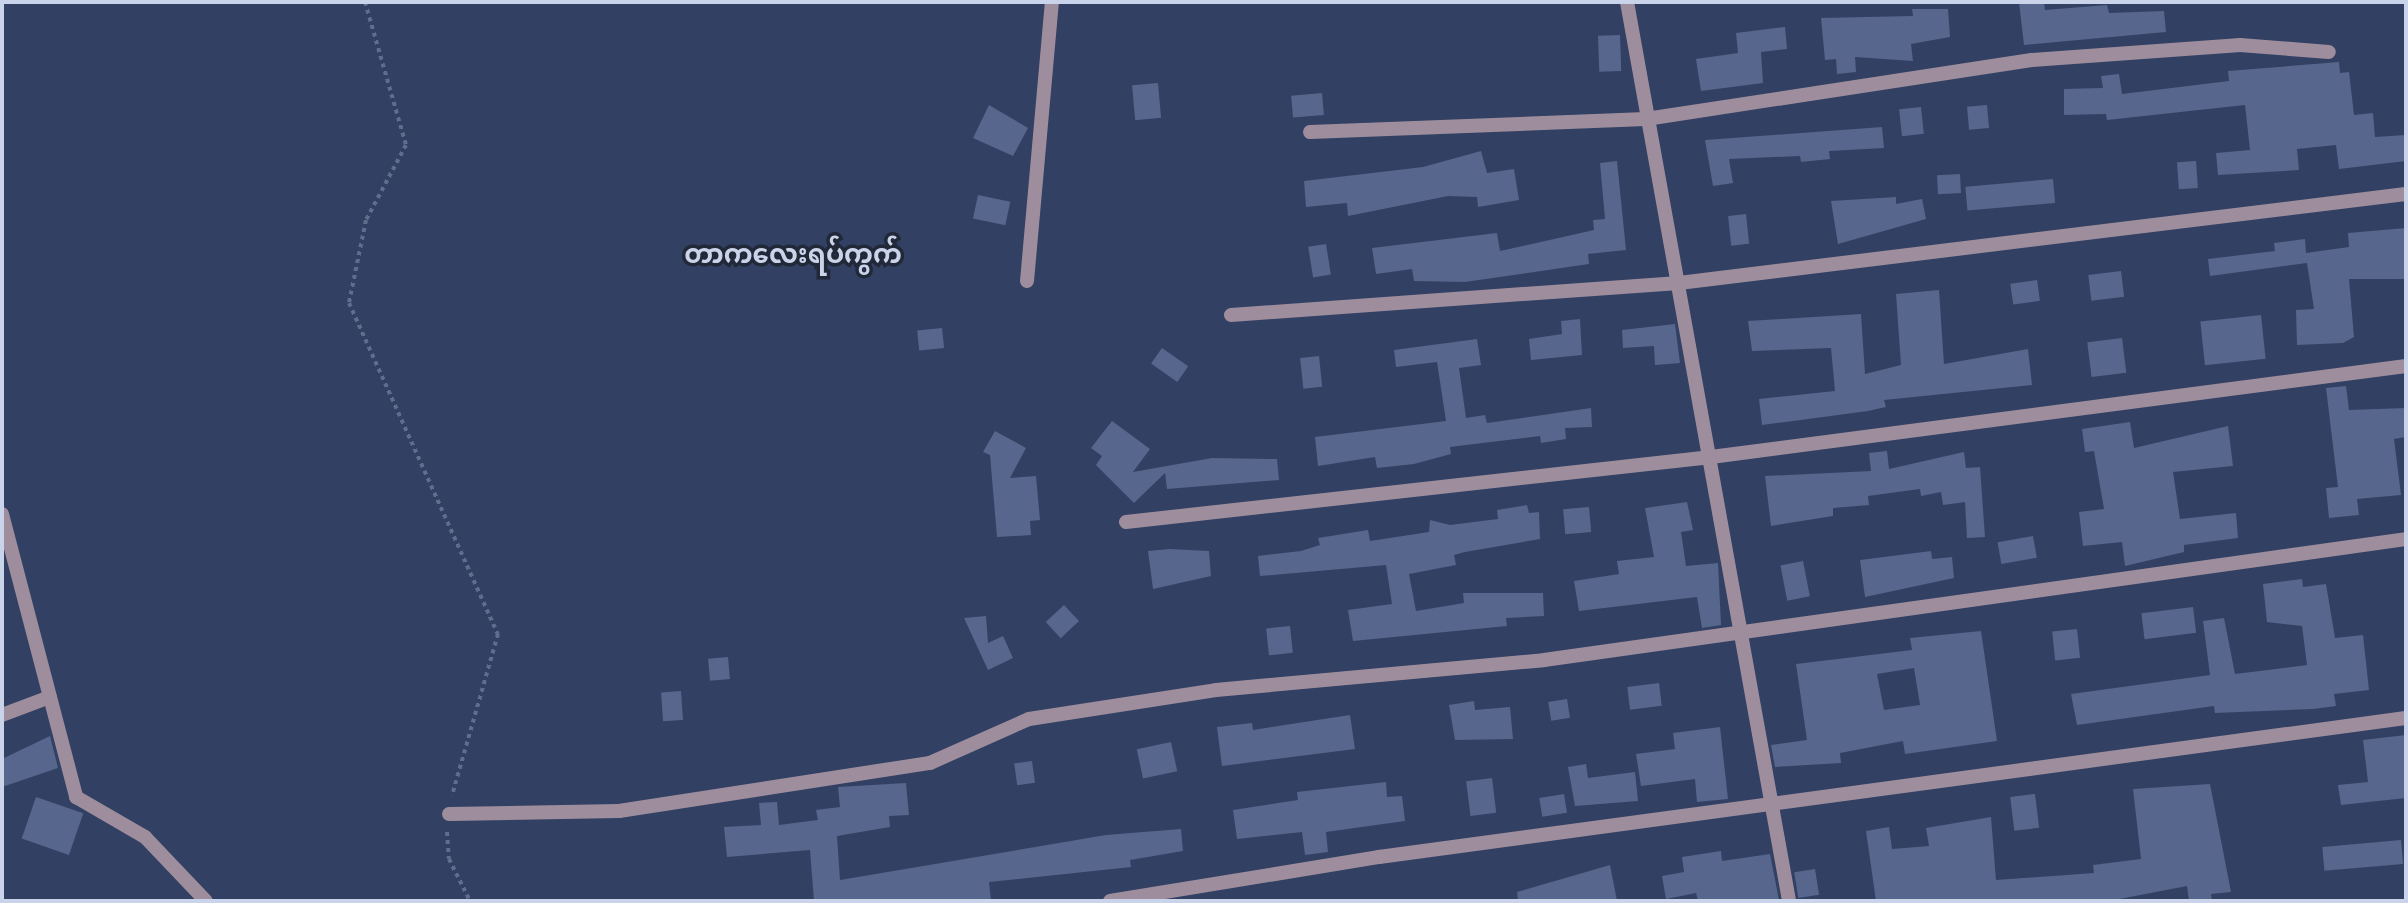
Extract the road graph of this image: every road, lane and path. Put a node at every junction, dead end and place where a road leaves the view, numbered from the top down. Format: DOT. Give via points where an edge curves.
graph roads {
  1 [pos="365,2"];
  2 [pos="1052,2"];
  3 [pos="1627,2"];
  4 [pos="2329,52"];
  5 [pos="1646,119"];
  6 [pos="1310,132"];
  7 [pos="2406,194"];
  8 [pos="1027,281"];
  9 [pos="1679,283"];
  10 [pos="1231,315"];
  11 [pos="2406,366"];
  12 [pos="1711,457"];
  13 [pos="3,520"];
  14 [pos="1126,522"];
  15 [pos="2406,539"];
  16 [pos="1741,628"];
  17 [pos="50,697"];
  18 [pos="2,715"];
  19 [pos="2406,718"];
  20 [pos="1773,802"];
  21 [pos="449,814"];
  22 [pos="206,901"];
  23 [pos="470,901"];
  24 [pos="1111,901"];
  25 [pos="1789,901"];
  1 -- 21 [label="path" via="406,145 366,220 349,303 498,634"];
  2 -- 8 [label="street"];
  3 -- 5 [label="street"];
  4 -- 5 [label="street" via="2240,45 2032,60"];
  5 -- 6 [label="street"];
  5 -- 9 [label="street"];
  7 -- 9 [label="street"];
  9 -- 10 [label="street"];
  9 -- 12 [label="street"];
  11 -- 12 [label="street"];
  12 -- 14 [label="street"];
  12 -- 16 [label="street"];
  13 -- 17 [label="street"];
  15 -- 16 [label="street"];
  16 -- 20 [label="street"];
  16 -- 21 [label="street" via="1544,660 1216,690 1029,719 930,763 619,811"];
  17 -- 18 [label="street"];
  17 -- 22 [label="street" via="76,797 145,837"];
  19 -- 20 [label="street"];
  20 -- 24 [label="street"];
  20 -- 25 [label="street"];
  21 -- 23 [label="path" via="449,859"];
}
